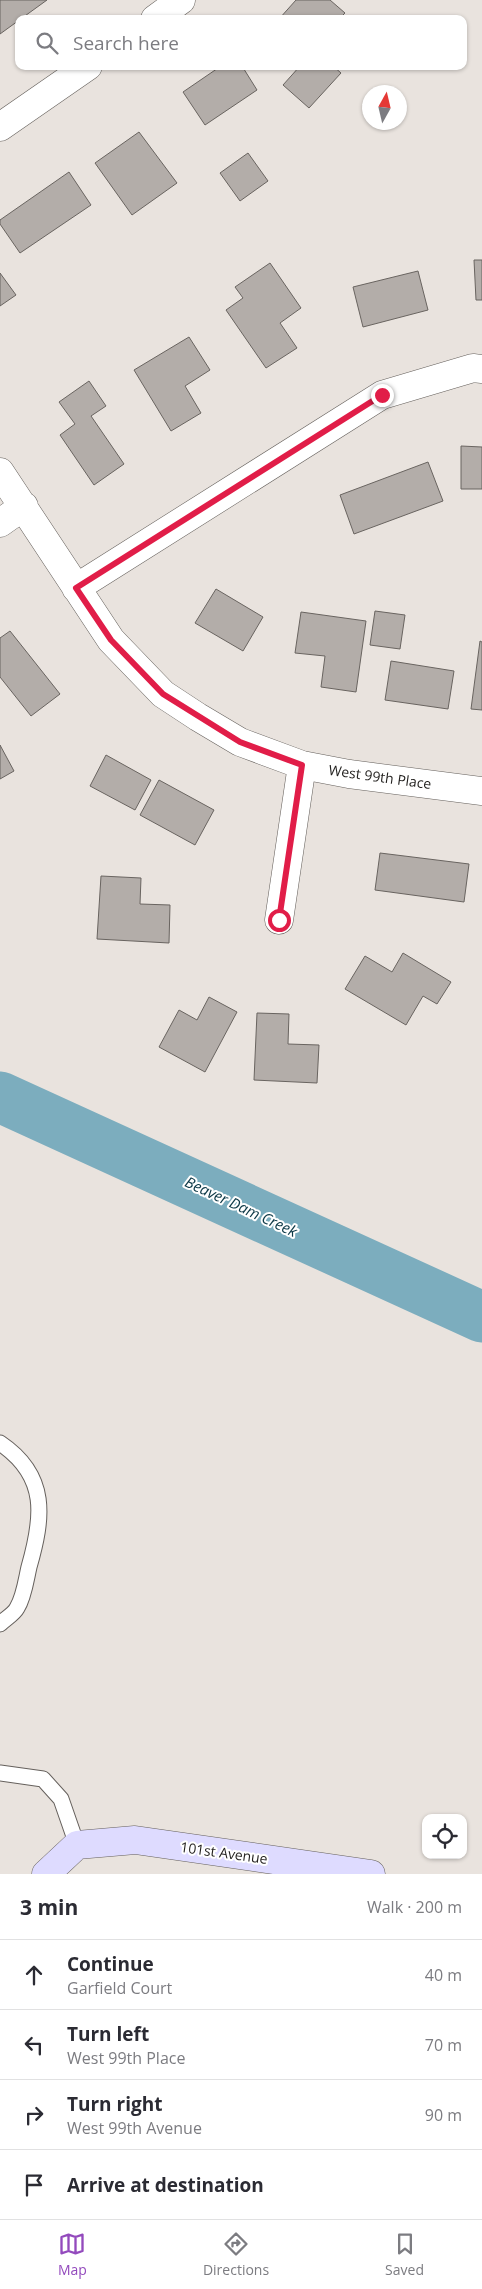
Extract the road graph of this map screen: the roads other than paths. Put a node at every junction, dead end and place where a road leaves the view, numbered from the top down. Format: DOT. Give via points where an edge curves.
graph roads {
  1 [pos="181,0"];
  2 [pos="161,15"];
  3 [pos="82,70"];
  4 [pos="0,127"];
  5 [pos="482,369"];
  6 [pos="0,472"];
  7 [pos="24,506"];
  8 [pos="0,523"];
  9 [pos="76,588"];
  10 [pos="302,765"];
  11 [pos="482,791"];
  12 [pos="279,920"];
  13 [pos="0,1443"];
  14 [pos="0,1624"];
  15 [pos="0,1773"];
  16 [pos="77,1846"];
  17 [pos="344,1872"];
  18 [pos="46,1874"];
  19 [pos="371,1874"];
  1 -- 2 [label="street"];
  3 -- 4 [label="street"];
  5 -- 9 [label="street" via="473,368 382,395"];
  6 -- 7 [label="street, West 99th Place"];
  7 -- 8 [label="street"];
  7 -- 9 [label="street, West 99th Place"];
  9 -- 10 [label="street, West 99th Place" via="111,640 163,694 240,742"];
  10 -- 11 [label="street, West 99th Place"];
  10 -- 12 [label="street"];
  13 -- 14 [label="lane" via="14,1452 31,1476 40,1506 39,1532 17,1609"];
  15 -- 16 [label="lane" via="43,1779 61,1799"];
  16 -- 17 [label="street, 101st Avenue" via="135,1840"];
  16 -- 18 [label="street"];
  17 -- 19 [label="street, 101st Avenue"];
}
